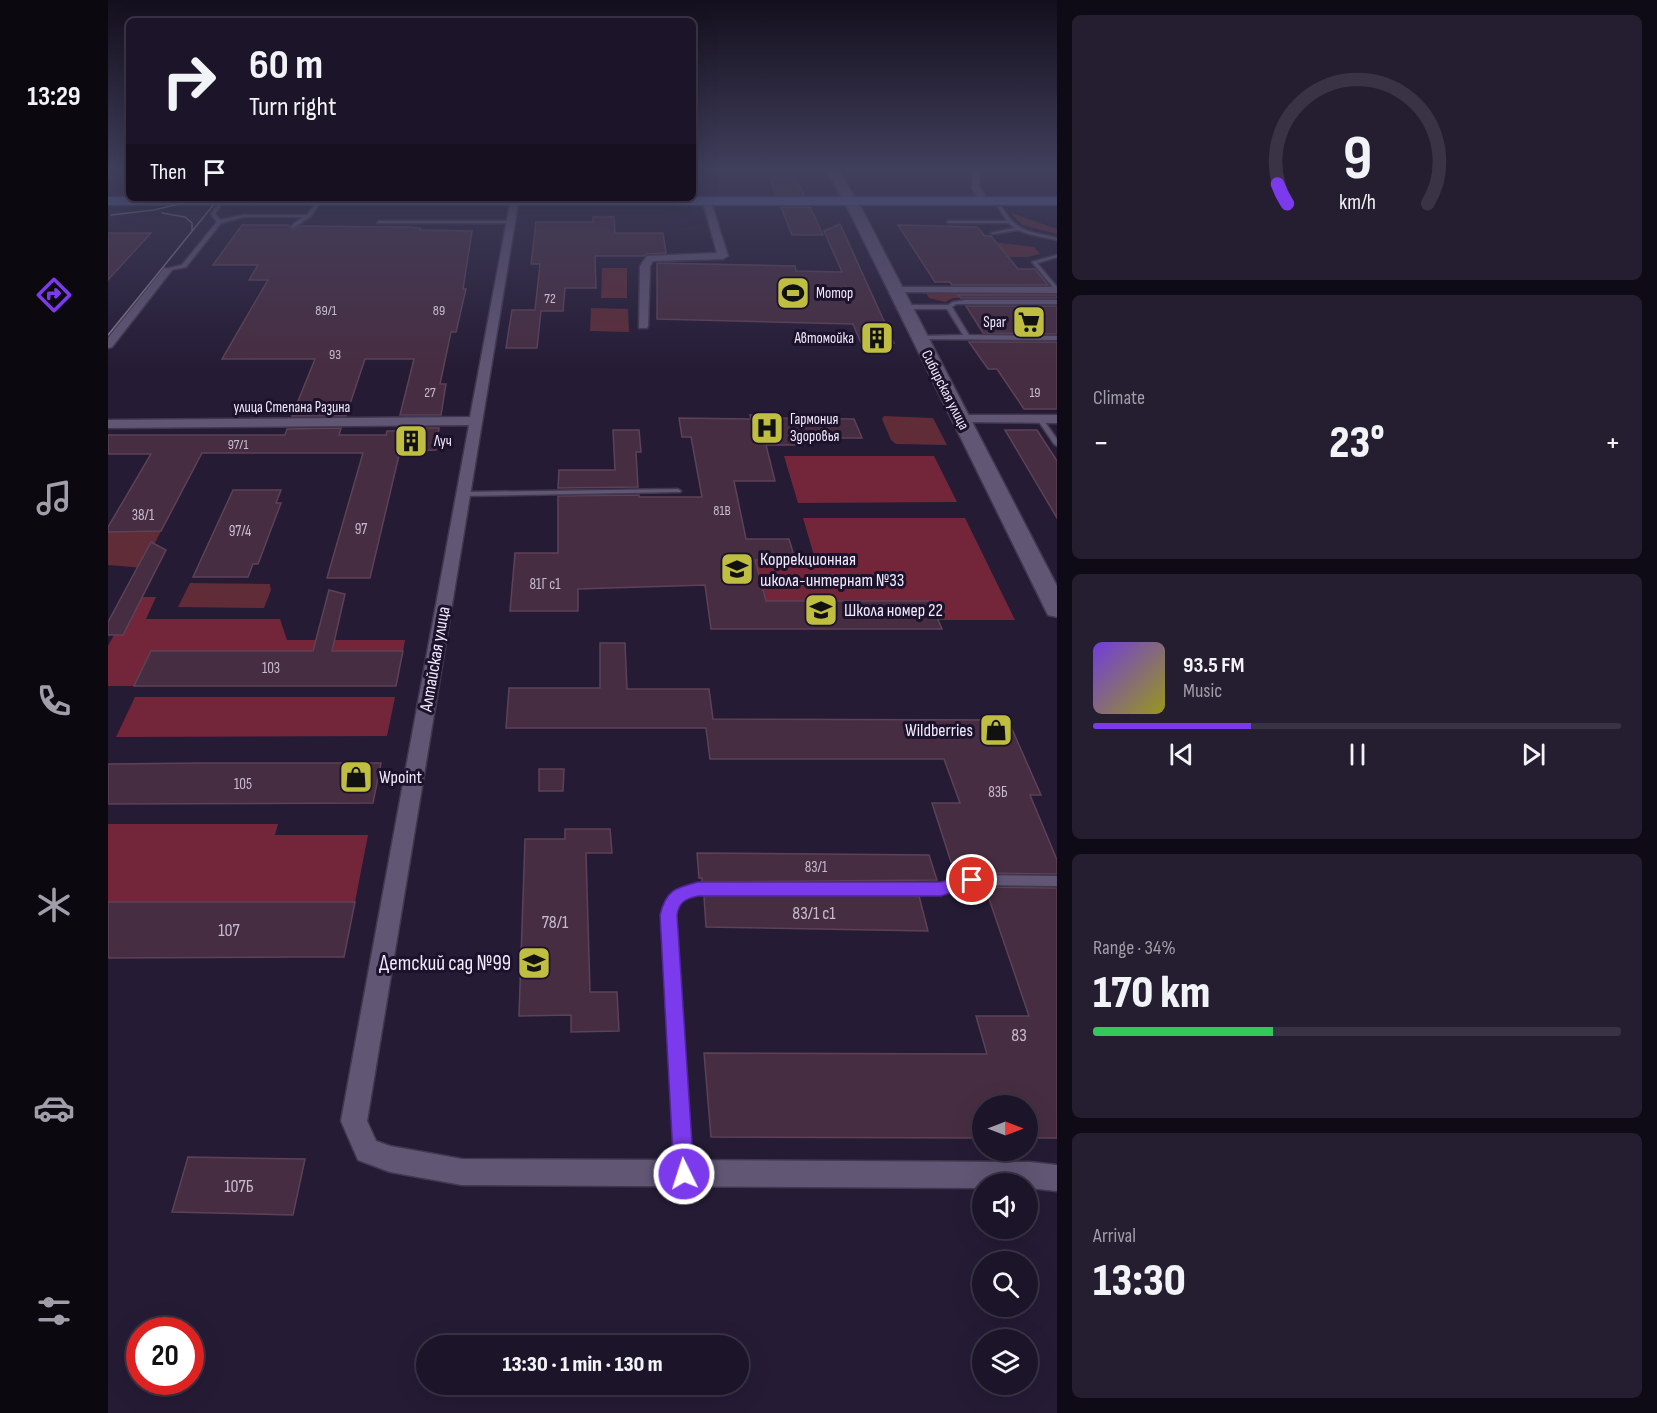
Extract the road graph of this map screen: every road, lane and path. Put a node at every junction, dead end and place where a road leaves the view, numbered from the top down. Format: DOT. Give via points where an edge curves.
graph roads {
  1 [pos="207,237"];
  2 [pos="509,237"];
  3 [pos="715,237"];
  4 [pos="868,237"];
  5 [pos="1057,256"];
  6 [pos="167,270"];
  7 [pos="894,289"];
  8 [pos="1057,290"];
  9 [pos="1057,302"];
  10 [pos="903,307"];
  11 [pos="949,307"];
  12 [pos="643,326"];
  13 [pos="918,337"];
  14 [pos="967,337"];
  15 [pos="1057,338"];
  16 [pos="108,345"];
  17 [pos="960,419"];
  18 [pos="1040,419"];
  19 [pos="1057,419"];
  20 [pos="477,421"];
  21 [pos="108,424"];
  22 [pos="1057,444"];
  23 [pos="678,491"];
  24 [pos="464,494"];
  25 [pos="1057,608"];
  26 [pos="1057,881"];
  27 [pos="684,1174"];
  28 [pos="1057,1178"];
  1 -- 6 [label="lane" via="184,266"];
  2 -- 20 [label="street, Алтайская улица"];
  3 -- 12 [label="street" via="723,256 650,258 645,266"];
  4 -- 7 [label="main road, Сибирская улица"];
  5 -- 8 [label="lane" via="1034,262"];
  6 -- 16 [label="street"];
  7 -- 8 [label="street"];
  7 -- 10 [label="main road, Сибирская улица"];
  9 -- 11 [label="lane" via="965,302"];
  10 -- 11 [label="lane"];
  10 -- 13 [label="main road, Сибирская улица"];
  11 -- 14 [label="lane"];
  13 -- 14 [label="lane"];
  13 -- 17 [label="main road, Сибирская улица"];
  14 -- 15 [label="lane"];
  17 -- 18 [label="street"];
  17 -- 25 [label="main road, Сибирская улица"];
  18 -- 19 [label="street"];
  18 -- 22 [label="lane"];
  20 -- 21 [label="street, улица Степана Разина"];
  20 -- 24 [label="street, Алтайская улица"];
  23 -- 24 [label="lane"];
  24 -- 27 [label="street, Алтайская улица" via="354,1120 367,1151 462,1172"];
  26 -- 27 [label="lane" via="972,880 941,889 698,889 680,894 671,902 668,915"];
  27 -- 28 [label="street"];
}
